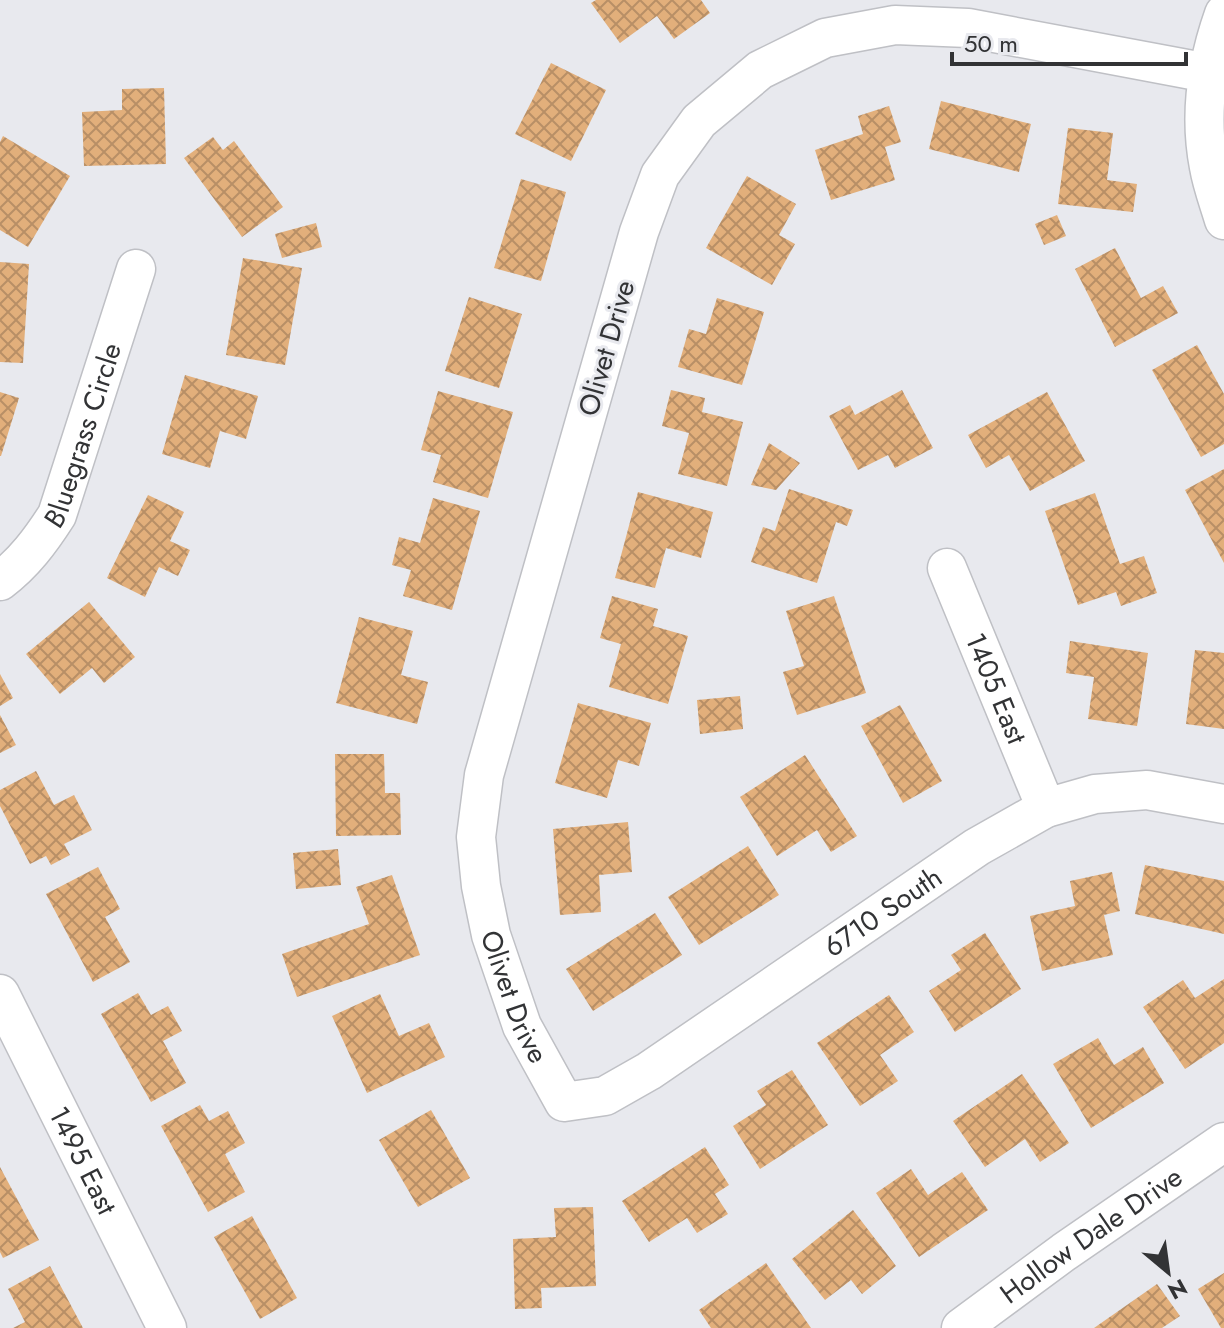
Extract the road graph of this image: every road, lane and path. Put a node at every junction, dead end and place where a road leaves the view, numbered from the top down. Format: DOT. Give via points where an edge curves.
graph roads {
  1 [pos="1224,14"];
  2 [pos="1208,73"];
  3 [pos="1224,220"];
  4 [pos="136,269"];
  5 [pos="947,568"];
  6 [pos="0,581"];
  7 [pos="1224,804"];
  8 [pos="1046,808"];
  9 [pos="0,994"];
  10 [pos="564,1102"];
  11 [pos="1224,1142"];
  12 [pos="167,1328"];
  13 [pos="961,1328"];
  1 -- 2 [label="street"];
  2 -- 3 [label="street" via="1209,167"];
  2 -- 10 [label="street, Olivet Drive" via="968,28 895,25 825,38 760,70 699,121 660,175 639,232 484,775 476,837 491,935 522,1026"];
  4 -- 6 [label="street, Bluegrass Circle" via="57,515 32,551"];
  5 -- 8 [label="street, 1405 East"];
  7 -- 8 [label="street, 6710 South" via="1147,790 1095,794"];
  8 -- 10 [label="street, 6710 South" via="977,847 649,1071 605,1096"];
  9 -- 12 [label="street, 1495 East"];
  11 -- 13 [label="street, Hollow Dale Drive"];
}
